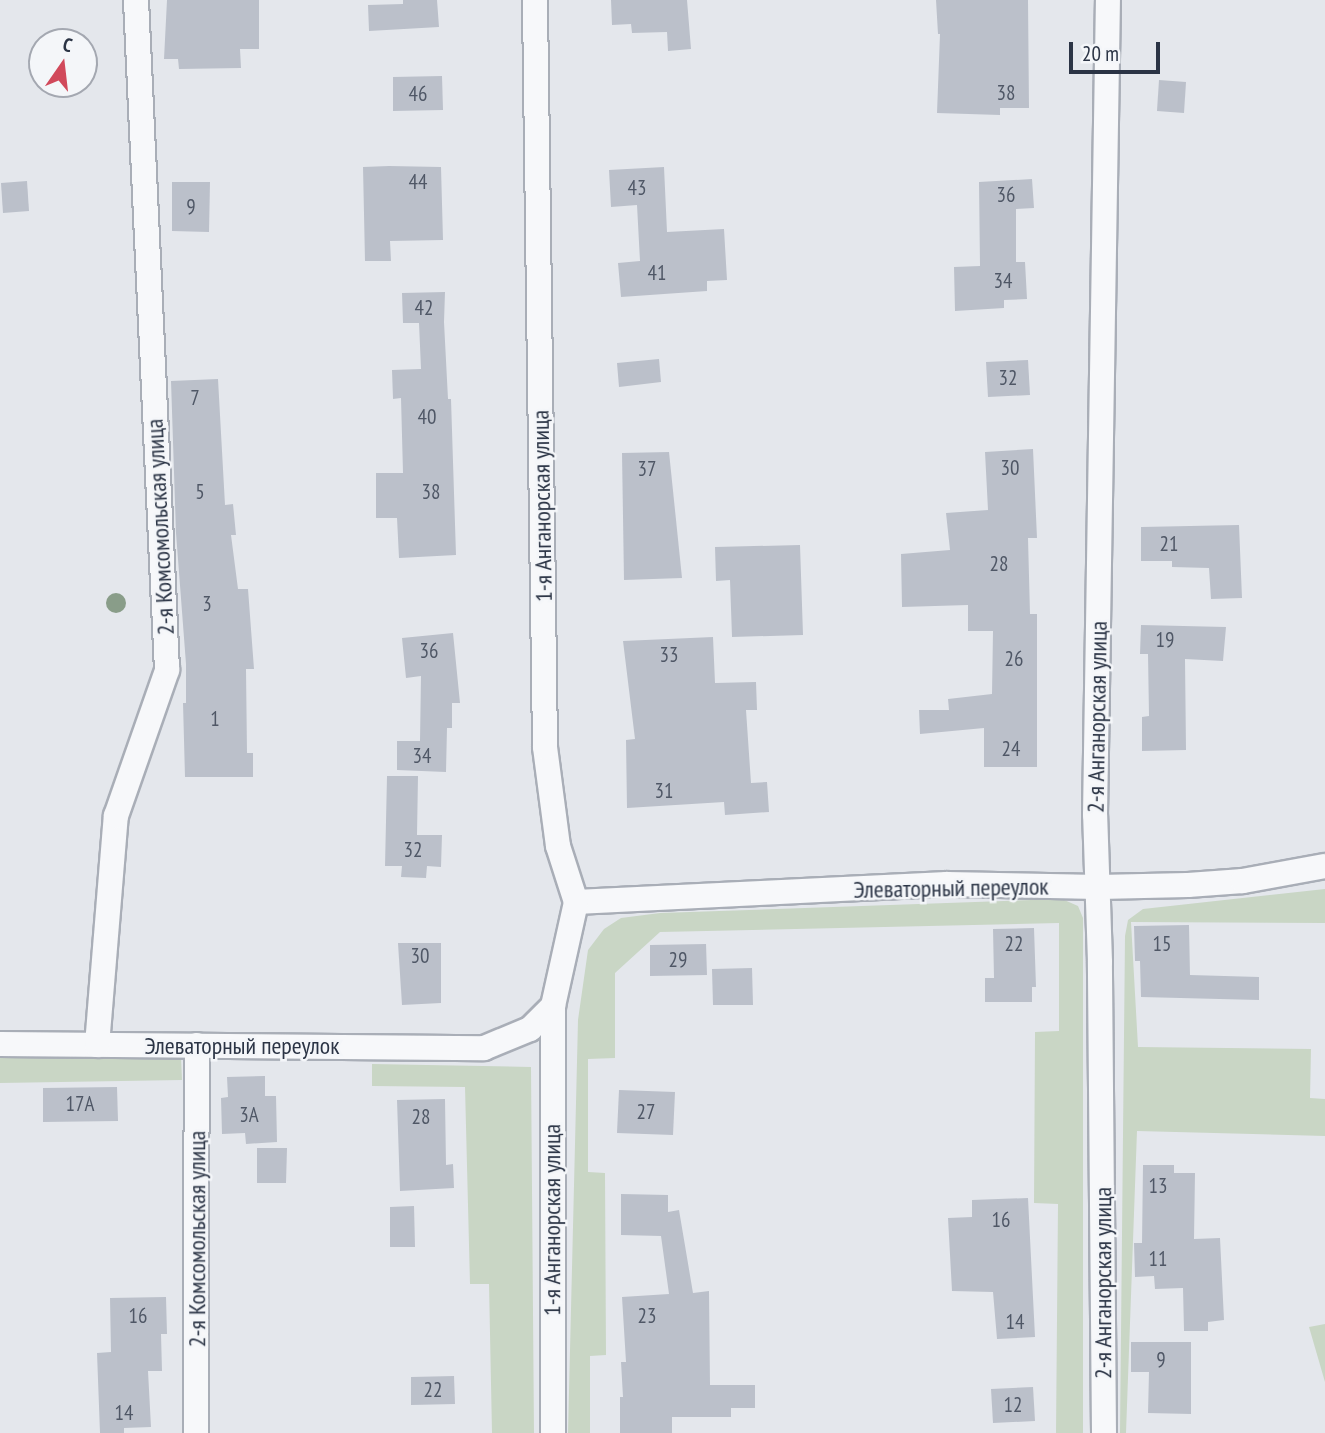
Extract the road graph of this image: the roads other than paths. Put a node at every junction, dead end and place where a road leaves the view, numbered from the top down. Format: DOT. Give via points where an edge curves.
graph roads {
  1 [pos="136,0"];
  2 [pos="535,0"];
  3 [pos="1108,0"];
  4 [pos="1325,866"];
  5 [pos="1099,887"];
  6 [pos="576,902"];
  7 [pos="553,1006"];
  8 [pos="0,1044"];
  9 [pos="97,1045"];
  10 [pos="197,1045"];
  11 [pos="196,1433"];
  12 [pos="553,1433"];
  13 [pos="1104,1433"];
  1 -- 9 [label="street, 2-я Комсомольская улица" via="167,670 116,816"];
  2 -- 6 [label="street, 1-я Анганорская улица" via="545,747 558,846"];
  3 -- 5 [label="street, 2-я Анганорская улица" via="1095,816"];
  4 -- 5 [label="street, Элеваторный переулок" via="1243,881"];
  5 -- 6 [label="street, Элеваторный переулок" via="947,884"];
  5 -- 13 [label="street, 2-я Анганорская улица"];
  6 -- 7 [label="street, 1-я Анганорская улица"];
  7 -- 10 [label="street, Элеваторный переулок" via="530,1029 484,1048"];
  7 -- 12 [label="street, 1-я Анганорская улица"];
  8 -- 9 [label="street, Элеваторный переулок"];
  9 -- 10 [label="street, Элеваторный переулок"];
  10 -- 11 [label="street, 2-я Комсомольская улица"];
}
